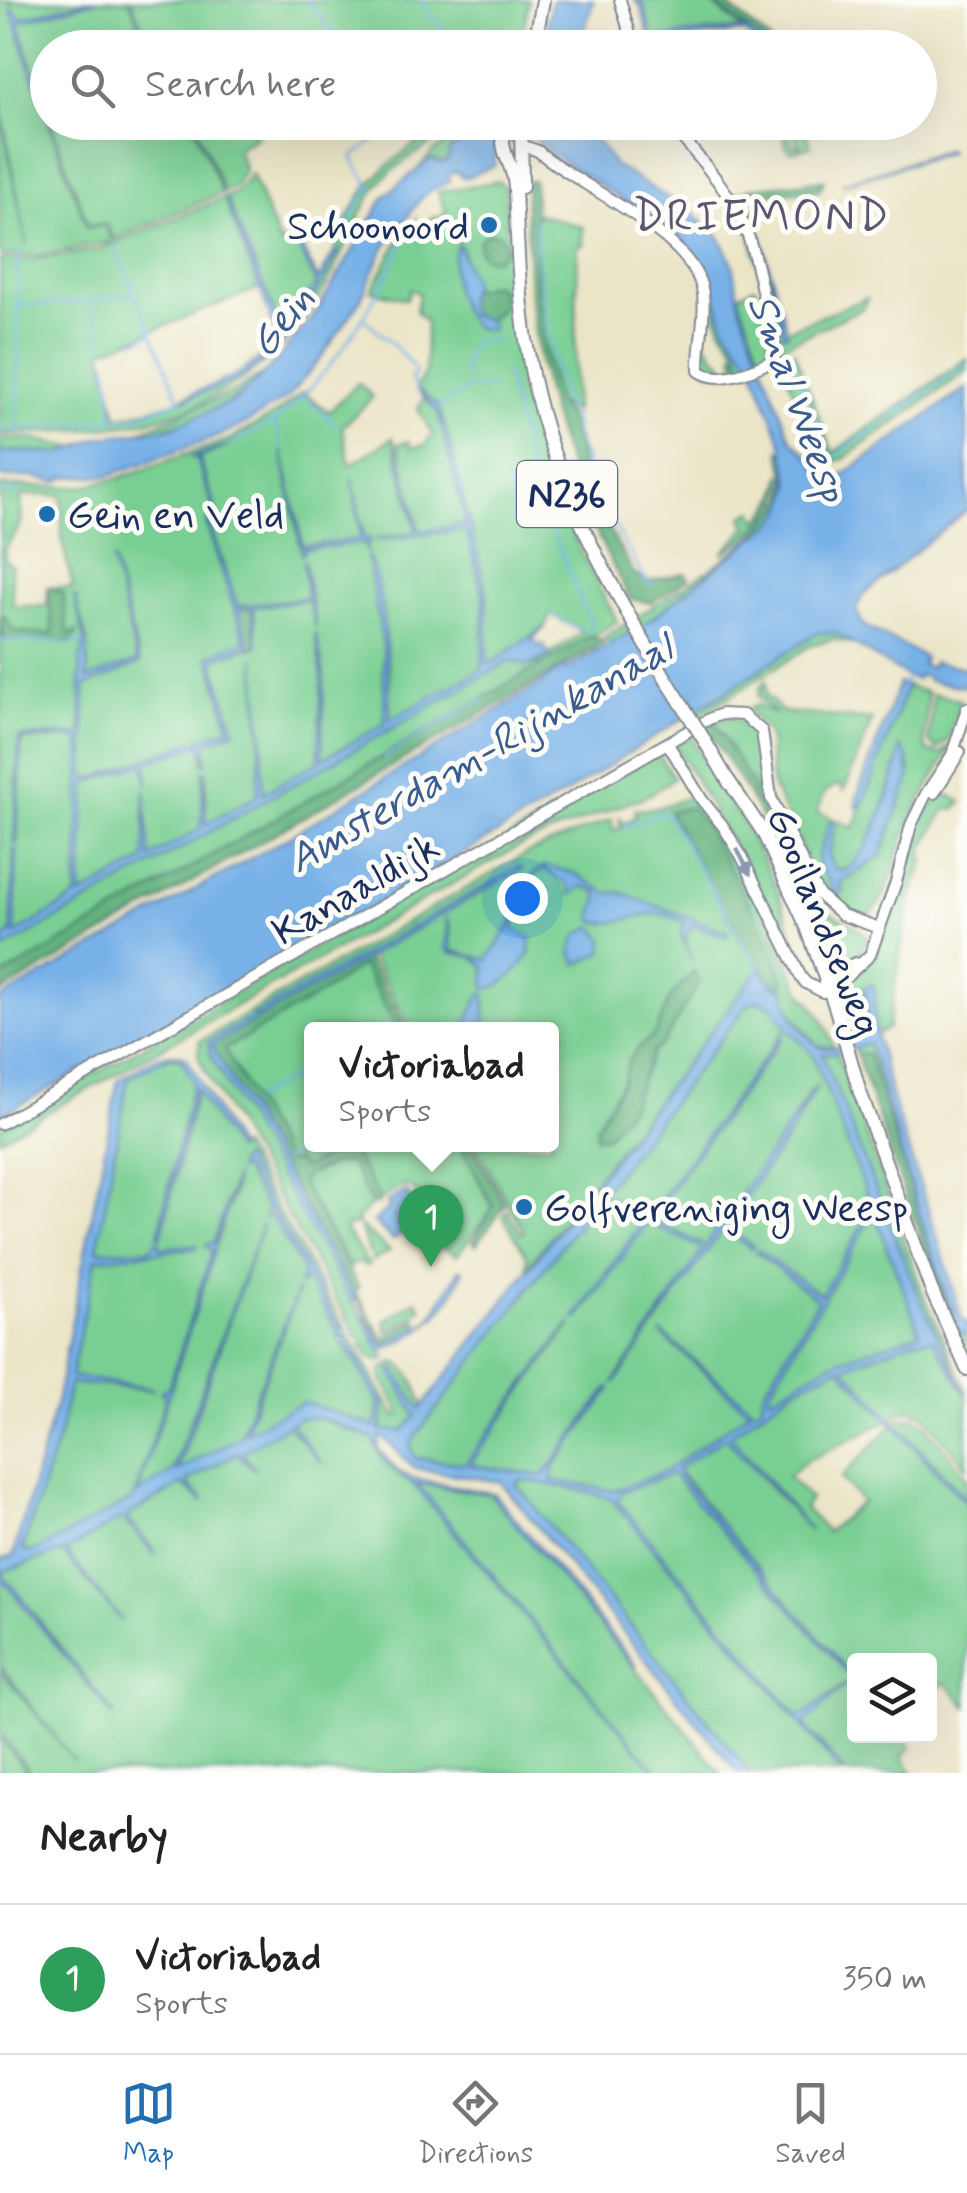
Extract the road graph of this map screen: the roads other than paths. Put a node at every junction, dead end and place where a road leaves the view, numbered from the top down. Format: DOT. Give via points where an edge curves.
graph roads {
  1 [pos="543,0"];
  2 [pos="620,0"];
  3 [pos="537,30"];
  4 [pos="629,30"];
  5 [pos="505,140"];
  6 [pos="519,140"];
  7 [pos="528,140"];
  8 [pos="684,140"];
  9 [pos="543,156"];
  10 [pos="515,165"];
  11 [pos="967,708"];
  12 [pos="967,724"];
  13 [pos="668,744"];
  14 [pos="911,832"];
  15 [pos="877,927"];
  16 [pos="819,968"];
  17 [pos="826,989"];
  18 [pos="0,1124"];
  19 [pos="967,1368"];
  1 -- 3 [label="main road"];
  2 -- 4 [label="street"];
  5 -- 10 [label="main road, N236"];
  6 -- 10 [label="main road, N236"];
  7 -- 9 [label="street"];
  8 -- 9 [label="street" via="744,226 777,351 768,363 726,376 700,374 704,296 694,267 636,216"];
  9 -- 10 [label="street"];
  10 -- 16 [label="main road, Gooilandseweg / N236, bridge" via="527,350 547,434 580,524 621,604 771,849"];
  11 -- 14 [label="street" via="952,755"];
  12 -- 14 [label="street" via="958,758"];
  13 -- 15 [label="street, Kanaaldijk" via="732,713 762,731 771,798 818,894 842,916"];
  13 -- 17 [label="street, one-way" via="742,857 801,977"];
  13 -- 18 [label="street, Kanaaldijk"];
  14 -- 15 [label="street"];
  15 -- 16 [label="street" via="848,968"];
  15 -- 17 [label="street" via="864,962"];
  16 -- 17 [label="main road, Gooilandseweg / N236"];
  17 -- 19 [label="main road, Gooilandseweg / N236" via="930,1290"];
}
